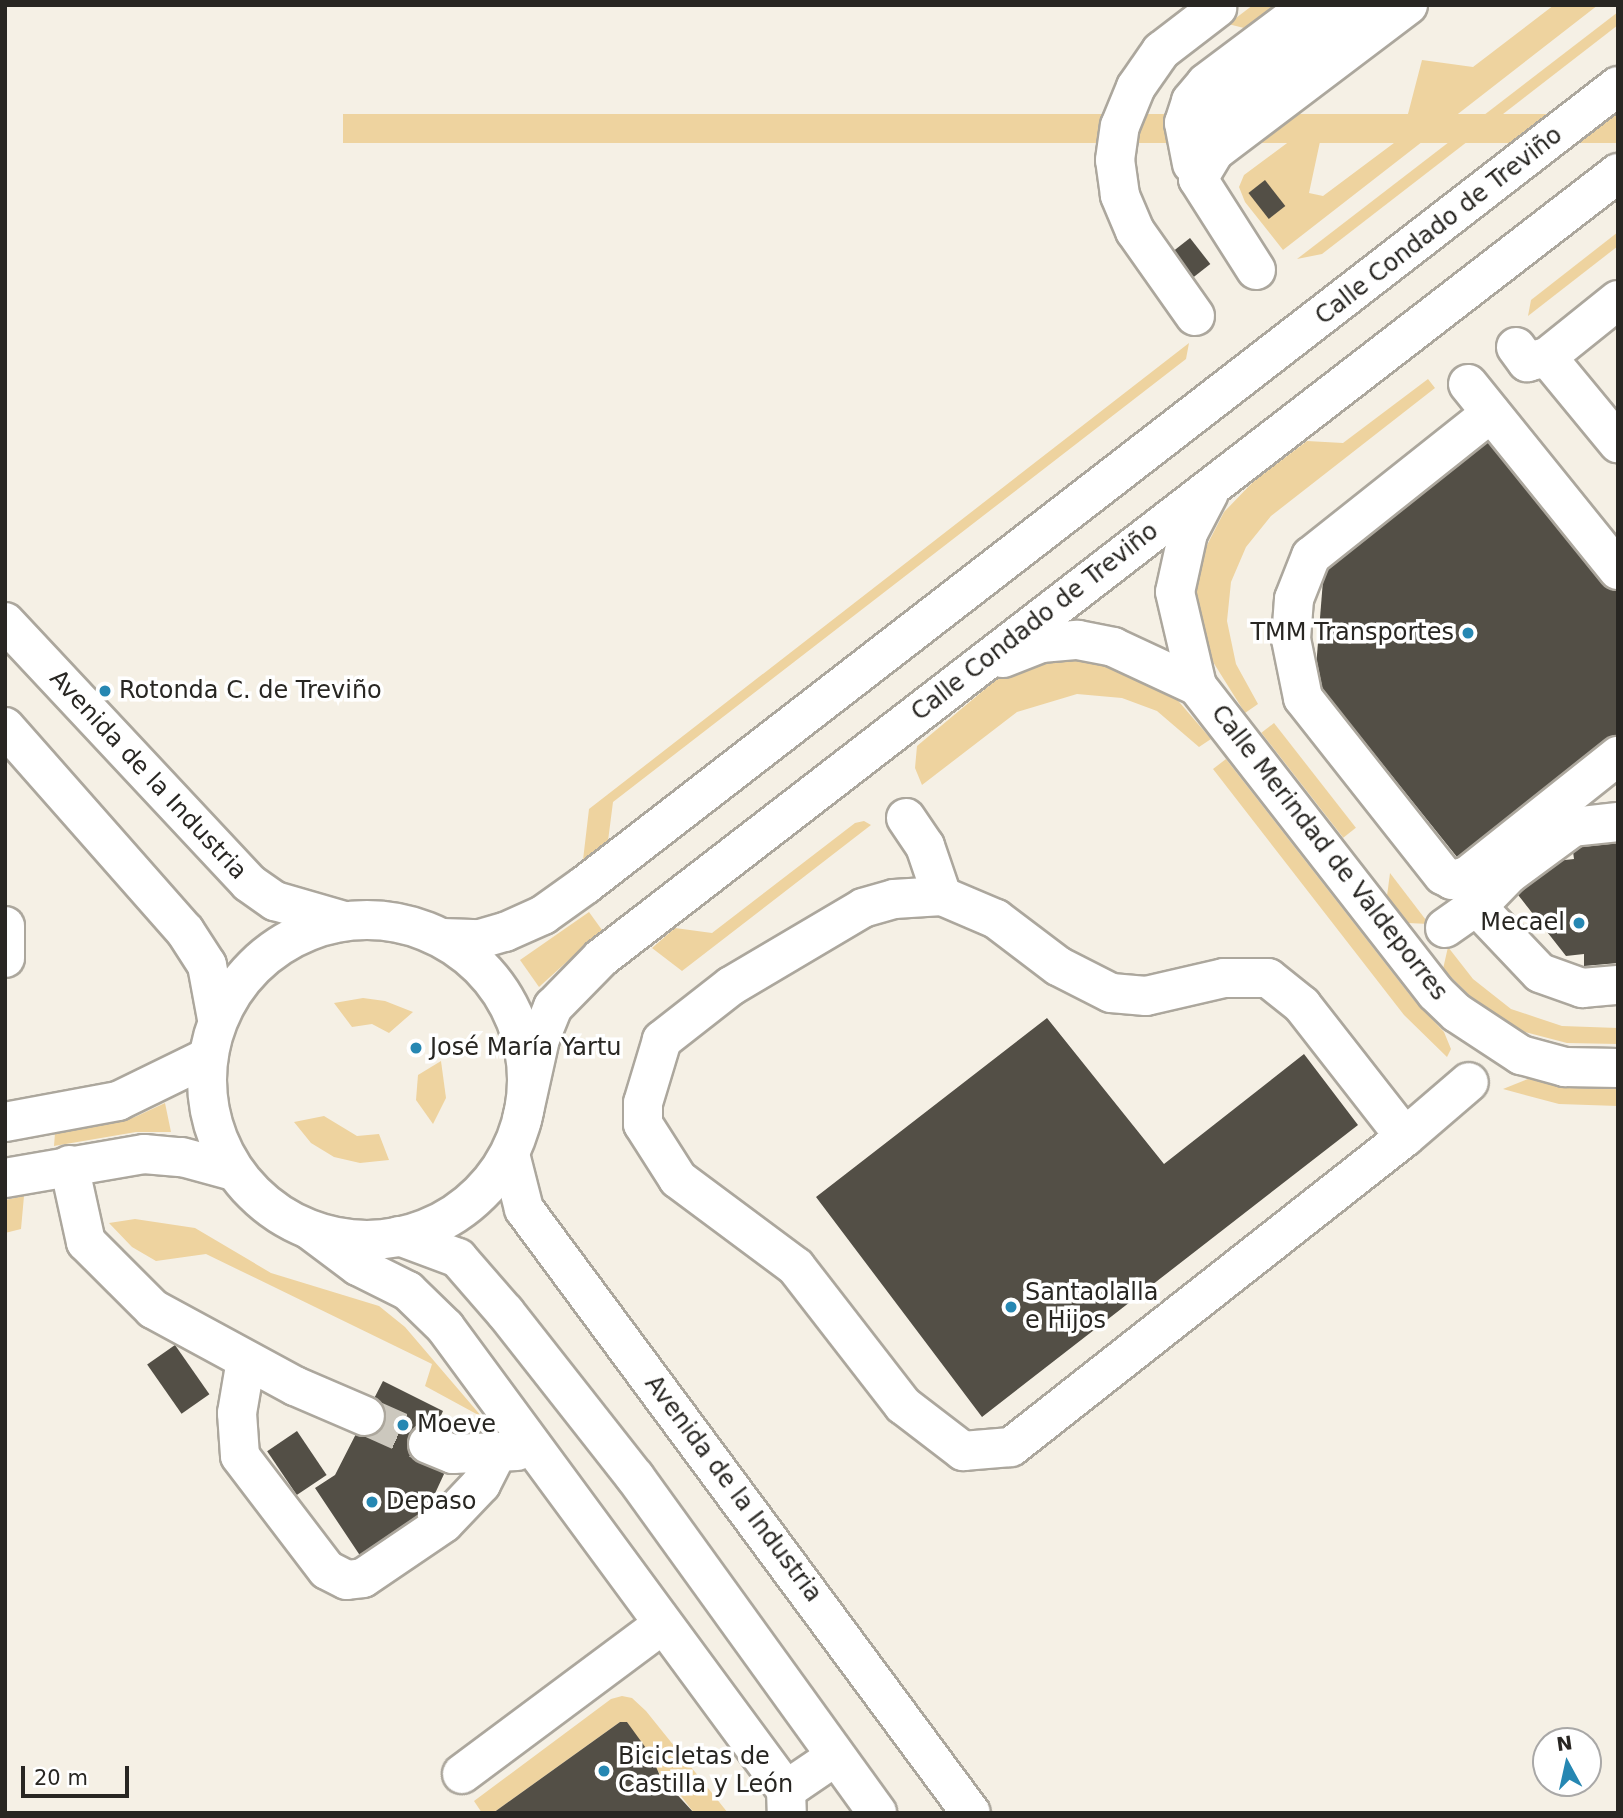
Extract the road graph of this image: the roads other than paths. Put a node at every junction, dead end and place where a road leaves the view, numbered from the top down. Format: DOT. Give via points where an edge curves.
graph roads {
  1 [pos="1310,5"];
  2 [pos="1358,5"];
  3 [pos="1408,5"];
  4 [pos="1217,8"];
  5 [pos="1618,86"];
  6 [pos="1618,173"];
  7 [pos="1197,176"];
  8 [pos="1256,270"];
  9 [pos="1618,300"];
  10 [pos="1195,316"];
  11 [pos="1618,443"];
  12 [pos="1213,484"];
  13 [pos="1618,570"];
  14 [pos="5,622"];
  15 [pos="975,669"];
  16 [pos="1197,686"];
  17 [pos="5,727"];
  18 [pos="1618,756"];
  19 [pos="906,818"];
  20 [pos="1618,822"];
  21 [pos="942,896"];
  22 [pos="1482,902"];
  23 [pos="344,921"];
  24 [pos="5,926"];
  25 [pos="1445,928"];
  26 [pos="442,938"];
  27 [pos="5,958"];
  28 [pos="1618,985"];
  29 [pos="217,1019"];
  30 [pos="206,1058"];
  31 [pos="1618,1068"];
  32 [pos="1469,1082"];
  33 [pos="522,1121"];
  34 [pos="5,1122"];
  35 [pos="1405,1137"];
  36 [pos="511,1158"];
  37 [pos="69,1165"];
  38 [pos="234,1171"];
  39 [pos="5,1178"];
  40 [pos="310,1230"];
  41 [pos="400,1236"];
  42 [pos="246,1360"];
  43 [pos="365,1416"];
  44 [pos="428,1444"];
  45 [pos="536,1445"];
  46 [pos="497,1453"];
  47 [pos="662,1625"];
  48 [pos="836,1756"];
  49 [pos="462,1774"];
  50 [pos="787,1802"];
  51 [pos="877,1813"];
  52 [pos="971,1813"];
  1 -- 7 [label="street" via="1206,83 1191,101 1184,123"];
  2 -- 7 [label="street" via="1216,114 1204,138"];
  3 -- 7 [label="street" via="1215,151"];
  4 -- 10 [label="street" via="1161,51 1136,86 1120,126 1115,160 1120,195 1135,231"];
  5 -- 26 [label="street, Calle Condado de Treviño" via="585,885 543,915 505,932 480,939"];
  6 -- 12 [label="street, Calle Condado de Treviño"];
  7 -- 8 [label="street"];
  9 -- 11 [label="street" via="1531,352"];
  12 -- 15 [label="street, Calle Condado de Treviño"];
  12 -- 16 [label="street, Calle Merindad de Valdeporres" via="1188,533 1175,592"];
  13 -- 18 [label="street" via="1479,399 1311,556 1294,599 1291,639 1303,698 1391,835 1452,880 1467,876"];
  14 -- 23 [label="street, Avenida de la Industria" via="249,883 275,901"];
  15 -- 16 [label="street, Calle Merindad de Valdeporres" via="1041,643 1078,640 1113,647"];
  15 -- 33 [label="street, Calle Condado de Treviño" via="573,982 553,1007 540,1039"];
  16 -- 31 [label="street, Calle Merindad de Valdeporres" via="1450,1006 1521,1055 1565,1067"];
  17 -- 29 [label="street" via="186,931 207,965"];
  19 -- 21 [label="street" via="925,846"];
  20 -- 22 [label="street" via="1573,827 1508,875"];
  21 -- 35 [label="street" via="996,919 1058,966 1111,993 1146,996 1224,978 1268,978 1301,1005"];
  21 -- 35 [label="street" via="894,899 863,908 732,986 662,1040 643,1104 643,1124 678,1179 796,1268 903,1405 963,1451 1012,1447"];
  22 -- 25 [label="street"];
  22 -- 28 [label="street" via="1484,914 1540,973 1581,988"];
  23 -- 26 [label="street" via="372,919 413,926"];
  23 -- 29 [label="street" via="291,938 247,972"];
  24 -- 27 [label="street"];
  26 -- 33 [label="street" via="487,974 519,1027 526,1068"];
  29 -- 30 [label="street"];
  30 -- 34 [label="street" via="118,1101"];
  30 -- 38 [label="street" via="208,1110"];
  32 -- 35 [label="street"];
  33 -- 36 [label="street"];
  36 -- 41 [label="street" via="456,1212"];
  36 -- 52 [label="street, Avenida de la Industria" via="531,1219"];
  37 -- 38 [label="street" via="144,1154 182,1157"];
  37 -- 39 [label="street"];
  37 -- 42 [label="street" via="86,1242 153,1309"];
  38 -- 40 [label="street" via="261,1201"];
  40 -- 41 [label="street" via="354,1240"];
  40 -- 45 [label="street" via="358,1266 392,1281 426,1305"];
  41 -- 48 [label="street" via="458,1258 505,1312 627,1466"];
  42 -- 43 [label="street"];
  42 -- 46 [label="street" via="237,1413 240,1456 327,1570 347,1580 363,1578 444,1522 481,1484"];
  44 -- 46 [label="street" via="453,1454"];
  45 -- 46 [label="street"];
  45 -- 47 [label="street"];
  47 -- 49 [label="street"];
  47 -- 50 [label="street"];
  48 -- 50 [label="street"];
  48 -- 51 [label="street"];
}
